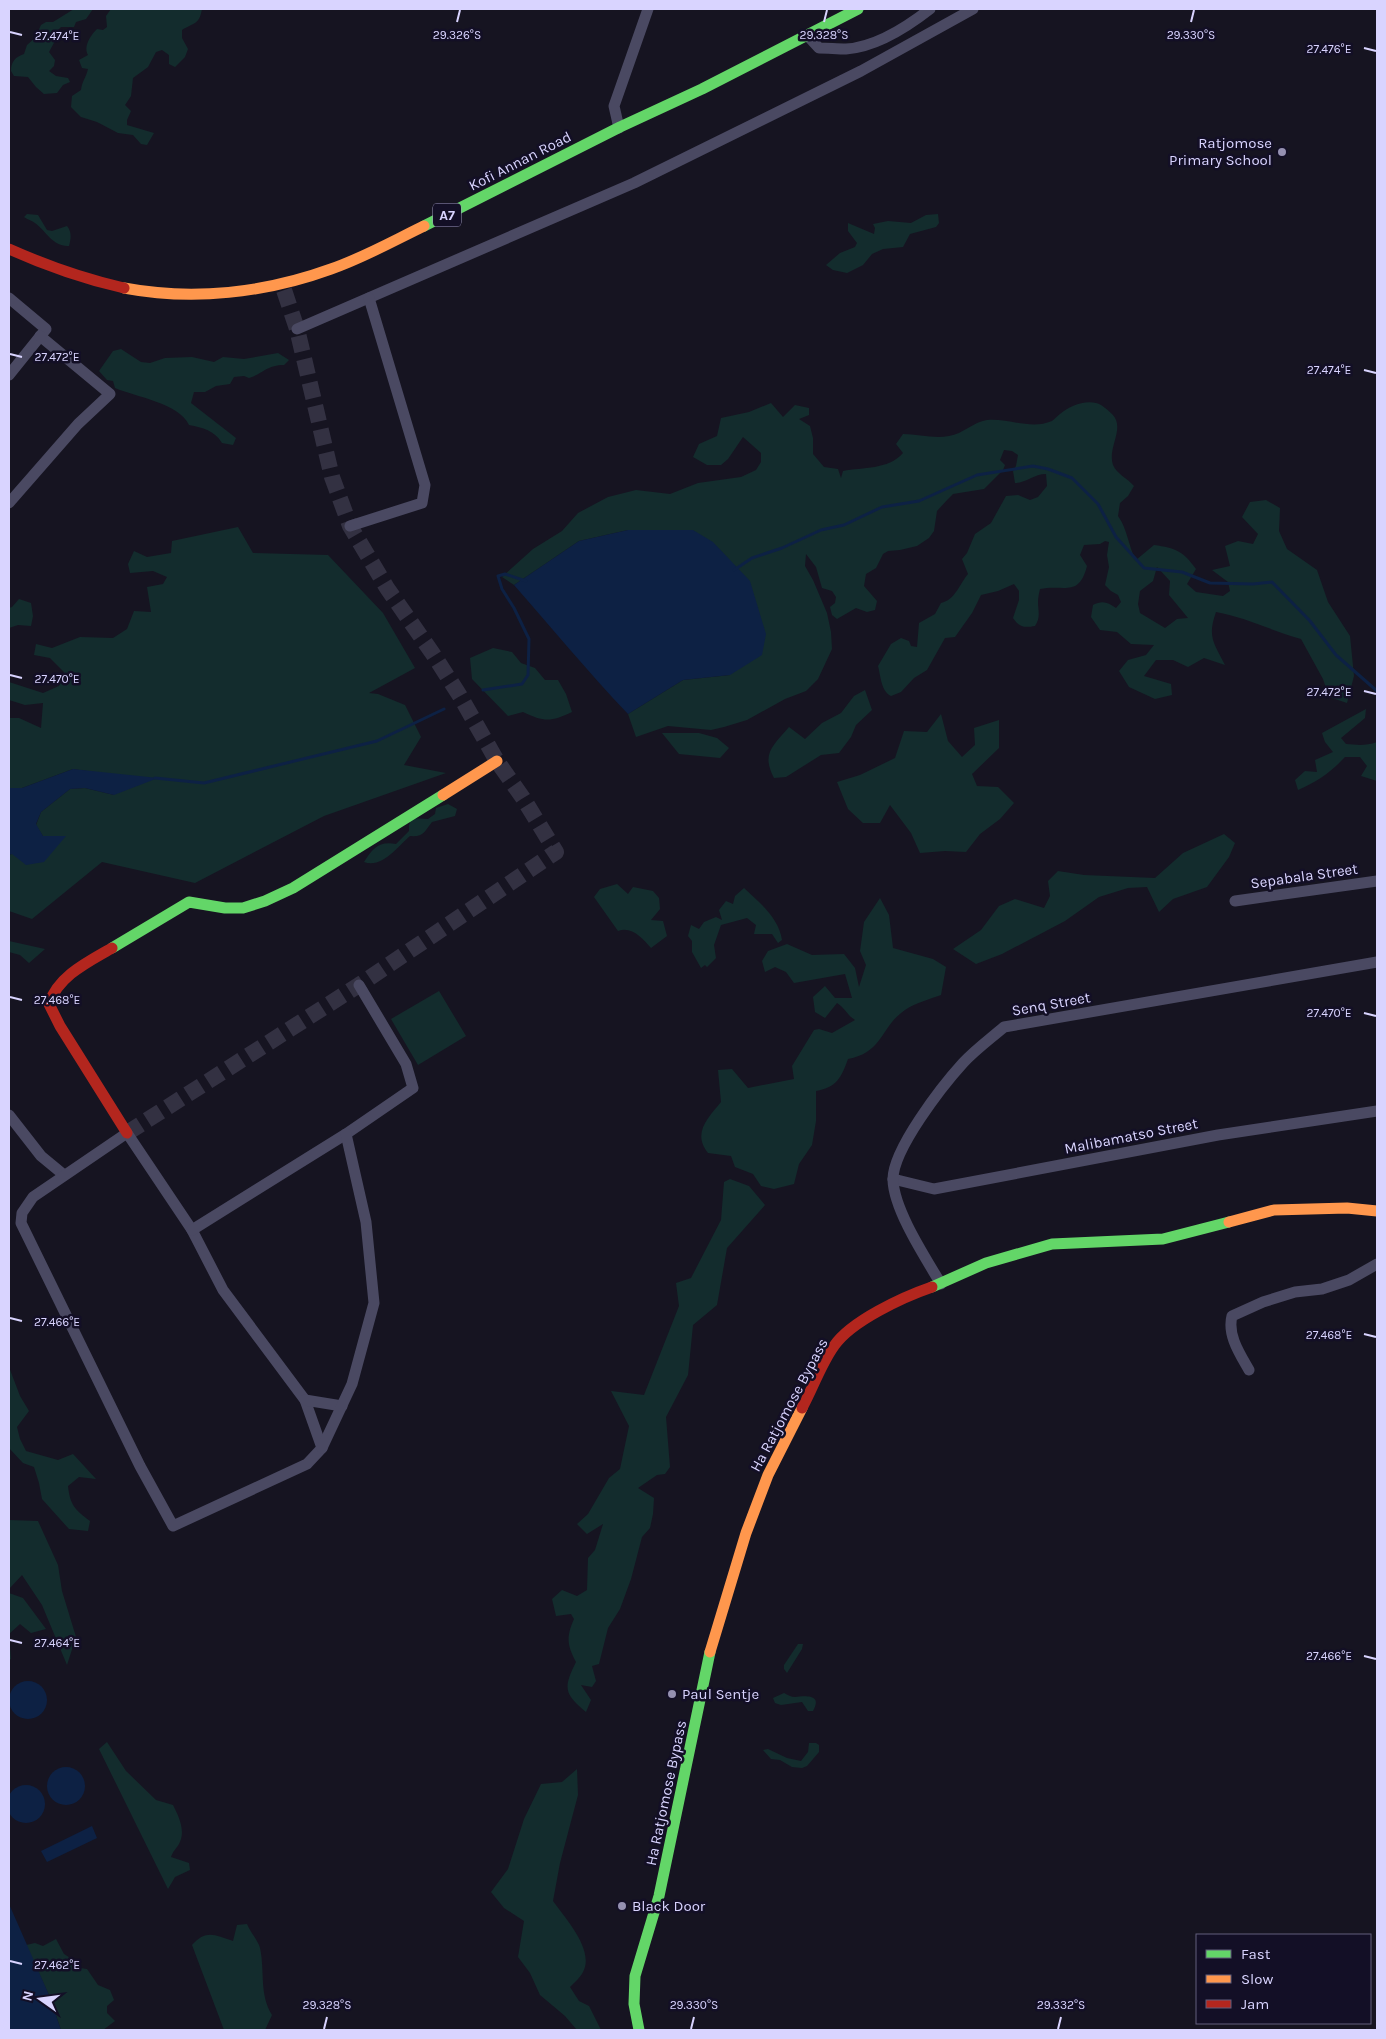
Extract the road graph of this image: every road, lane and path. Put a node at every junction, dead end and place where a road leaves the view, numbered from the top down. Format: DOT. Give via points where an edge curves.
graph roads {
  1 [pos="648,9"];
  2 [pos="858,9"];
  3 [pos="930,9"];
  4 [pos="974,9"];
  5 [pos="808,35"];
  6 [pos="619,128"];
  7 [pos="9,249"];
  8 [pos="9,298"];
  9 [pos="369,298"];
  10 [pos="297,329"];
  11 [pos="40,336"];
  12 [pos="9,375"];
  13 [pos="9,503"];
  14 [pos="350,526"];
  15 [pos="497,761"];
  16 [pos="1377,881"];
  17 [pos="1236,902"];
  18 [pos="1377,962"];
  19 [pos="359,985"];
  20 [pos="1377,1111"];
  21 [pos="9,1114"];
  22 [pos="127,1133"];
  23 [pos="346,1134"];
  24 [pos="64,1175"];
  25 [pos="893,1179"];
  26 [pos="1377,1211"];
  27 [pos="192,1230"];
  28 [pos="1377,1264"];
  29 [pos="940,1284"];
  30 [pos="1250,1370"];
  31 [pos="305,1400"];
  32 [pos="342,1406"];
  33 [pos="322,1448"];
  34 [pos="639,2030"];
  1 -- 6 [label="street" via="614,106"];
  2 -- 5 [label="street, Kofi Annan Road / A7"];
  3 -- 5 [label="street" via="878,41 848,49 819,48"];
  4 -- 9 [label="street" via="861,71 677,163"];
  5 -- 6 [label="street, Kofi Annan Road / A7"];
  6 -- 7 [label="street, Kofi Annan Road / A7" via="369,252 330,269 264,288 198,295 133,290 76,277"];
  8 -- 11 [label="street" via="46,329"];
  9 -- 10 [label="street"];
  9 -- 14 [label="street" via="425,485 422,503"];
  11 -- 12 [label="street"];
  11 -- 13 [label="street" via="110,394 78,424"];
  15 -- 22 [label="street" via="268,902 235,908 189,902 78,968 53,991 49,1004 60,1026"];
  16 -- 17 [label="street, Sepabala Street"];
  18 -- 25 [label="street, Senq Street" via="1004,1027 964,1062 930,1104 905,1145"];
  19 -- 23 [label="street" via="406,1064 413,1088"];
  20 -- 25 [label="street, Malibamatso Street" via="1218,1135 934,1189"];
  21 -- 24 [label="street" via="41,1156"];
  22 -- 24 [label="street"];
  22 -- 27 [label="street"];
  23 -- 27 [label="street"];
  23 -- 32 [label="street" via="366,1222 374,1303 352,1384"];
  24 -- 33 [label="street" via="33,1197 22,1213 22,1223 140,1466 173,1526 307,1464"];
  25 -- 29 [label="street, Senq Street" via="896,1198"];
  26 -- 29 [label="street, Ha Ratjomose Bypass" via="1347,1208 1274,1210 1163,1239 1052,1244 986,1262"];
  27 -- 31 [label="street" via="224,1290"];
  28 -- 30 [label="street" via="1322,1290 1287,1294 1232,1316 1229,1326 1239,1354"];
  29 -- 34 [label="street, Ha Ratjomose Bypass" via="874,1313 848,1331 834,1346 768,1475 713,1638 659,1896 635,1976 634,2004"];
  31 -- 32 [label="street"];
  31 -- 33 [label="street"];
  32 -- 33 [label="street"];
}
